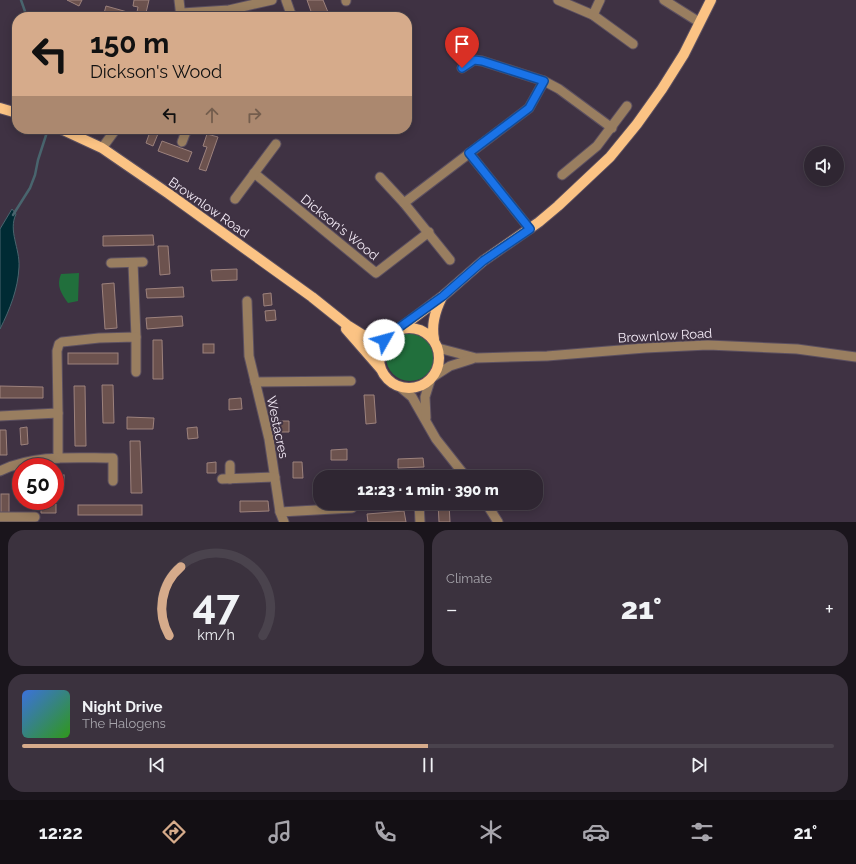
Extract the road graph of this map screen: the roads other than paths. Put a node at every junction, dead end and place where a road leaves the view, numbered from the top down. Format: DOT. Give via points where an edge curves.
graph roads {
  1 [pos="179,0"];
  2 [pos="272,0"];
  3 [pos="286,0"];
  4 [pos="558,0"];
  5 [pos="600,0"];
  6 [pos="664,0"];
  7 [pos="711,0"];
  8 [pos="181,12"];
  9 [pos="210,12"];
  10 [pos="290,12"];
  11 [pos="593,15"];
  12 [pos="699,22"];
  13 [pos="633,44"];
  14 [pos="462,68"];
  15 [pos="544,81"];
  16 [pos="628,106"];
  17 [pos="0,108"];
  18 [pos="12,111"];
  19 [pos="612,128"];
  20 [pos="71,134"];
  21 [pos="112,134"];
  22 [pos="185,134"];
  23 [pos="182,142"];
  24 [pos="276,144"];
  25 [pos="102,148"];
  26 [pos="469,153"];
  27 [pos="254,173"];
  28 [pos="562,174"];
  29 [pos="380,177"];
  30 [pos="235,199"];
  31 [pos="404,202"];
  32 [pos="530,229"];
  33 [pos="429,232"];
  34 [pos="450,260"];
  35 [pos="143,262"];
  36 [pos="112,263"];
  37 [pos="134,263"];
  38 [pos="443,296"];
  39 [pos="247,301"];
  40 [pos="336,316"];
  41 [pos="399,329"];
  42 [pos="136,337"];
  43 [pos="384,340"];
  44 [pos="436,344"];
  45 [pos="856,357"];
  46 [pos="476,358"];
  47 [pos="380,368"];
  48 [pos="136,372"];
  49 [pos="431,379"];
  50 [pos="351,380"];
  51 [pos="255,382"];
  52 [pos="400,387"];
  53 [pos="58,413"];
  54 [pos="0,416"];
  55 [pos="429,427"];
  56 [pos="58,458"];
  57 [pos="64,458"];
  58 [pos="230,465"];
  59 [pos="12,466"];
  60 [pos="460,470"];
  61 [pos="0,471"];
  62 [pos="275,477"];
  63 [pos="113,481"];
  64 [pos="316,510"];
  65 [pos="420,510"];
  66 [pos="490,510"];
  67 [pos="280,512"];
  68 [pos="0,517"];
  69 [pos="35,517"];
  70 [pos="284,522"];
  71 [pos="420,522"];
  72 [pos="498,522"];
  1 -- 8 [label="street"];
  2 -- 9 [label="street"];
  3 -- 10 [label="street"];
  4 -- 11 [label="street"];
  5 -- 11 [label="street"];
  6 -- 12 [label="street"];
  7 -- 12 [label="main road"];
  11 -- 13 [label="street"];
  12 -- 32 [label="main road" via="676,66 637,124 610,157"];
  14 -- 15 [label="street" via="474,60 482,61"];
  15 -- 19 [label="street"];
  15 -- 26 [label="street" via="529,108"];
  16 -- 19 [label="street"];
  17 -- 18 [label="main road"];
  19 -- 28 [label="street" via="597,146"];
  20 -- 25 [label="main road, Brownlow Road"];
  21 -- 25 [label="street"];
  22 -- 23 [label="street"];
  24 -- 27 [label="street"];
  25 -- 40 [label="main road, Brownlow Road" via="195,212"];
  26 -- 31 [label="street"];
  26 -- 32 [label="street"];
  27 -- 30 [label="street"];
  27 -- 33 [label="street, Dickson's Wood" via="376,273"];
  29 -- 31 [label="street"];
  31 -- 33 [label="street"];
  32 -- 38 [label="main road" via="483,261"];
  33 -- 34 [label="street"];
  35 -- 37 [label="street"];
  36 -- 37 [label="street"];
  37 -- 42 [label="street"];
  38 -- 41 [label="main road"];
  38 -- 44 [label="main road" via="433,320"];
  39 -- 51 [label="street, Westacres" via="249,356"];
  40 -- 43 [label="main road, Brownlow Road" via="363,335"];
  40 -- 47 [label="main road, Brownlow Road"];
  41 -- 43 [label="main road"];
  41 -- 44 [label="main road" via="418,328 426,332"];
  42 -- 48 [label="street"];
  42 -- 53 [label="street" via="68,340 59,344"];
  43 -- 47 [label="main road" via="380,349"];
  44 -- 46 [label="street, Brownlow Road"];
  44 -- 49 [label="main road" via="439,363"];
  45 -- 46 [label="street, Brownlow Road" via="797,349 708,345"];
  46 -- 49 [label="street, Brownlow Road" via="450,366"];
  47 -- 52 [label="main road" via="392,383"];
  49 -- 52 [label="main road" via="416,388"];
  49 -- 55 [label="street" via="425,403"];
  50 -- 51 [label="street, Westacres"];
  51 -- 62 [label="street, Westacres"];
  52 -- 55 [label="street" via="412,397"];
  53 -- 54 [label="street"];
  53 -- 56 [label="street"];
  55 -- 60 [label="street"];
  57 -- 63 [label="street" via="113,458"];
  58 -- 62 [label="street, Westacres" via="226,479"];
  59 -- 61 [label="street"];
  62 -- 67 [label="street, Westacres"];
  64 -- 67 [label="street"];
  65 -- 71 [label="street"];
  66 -- 72 [label="street"];
  67 -- 70 [label="street, Westacres"];
  68 -- 69 [label="street"];
}
